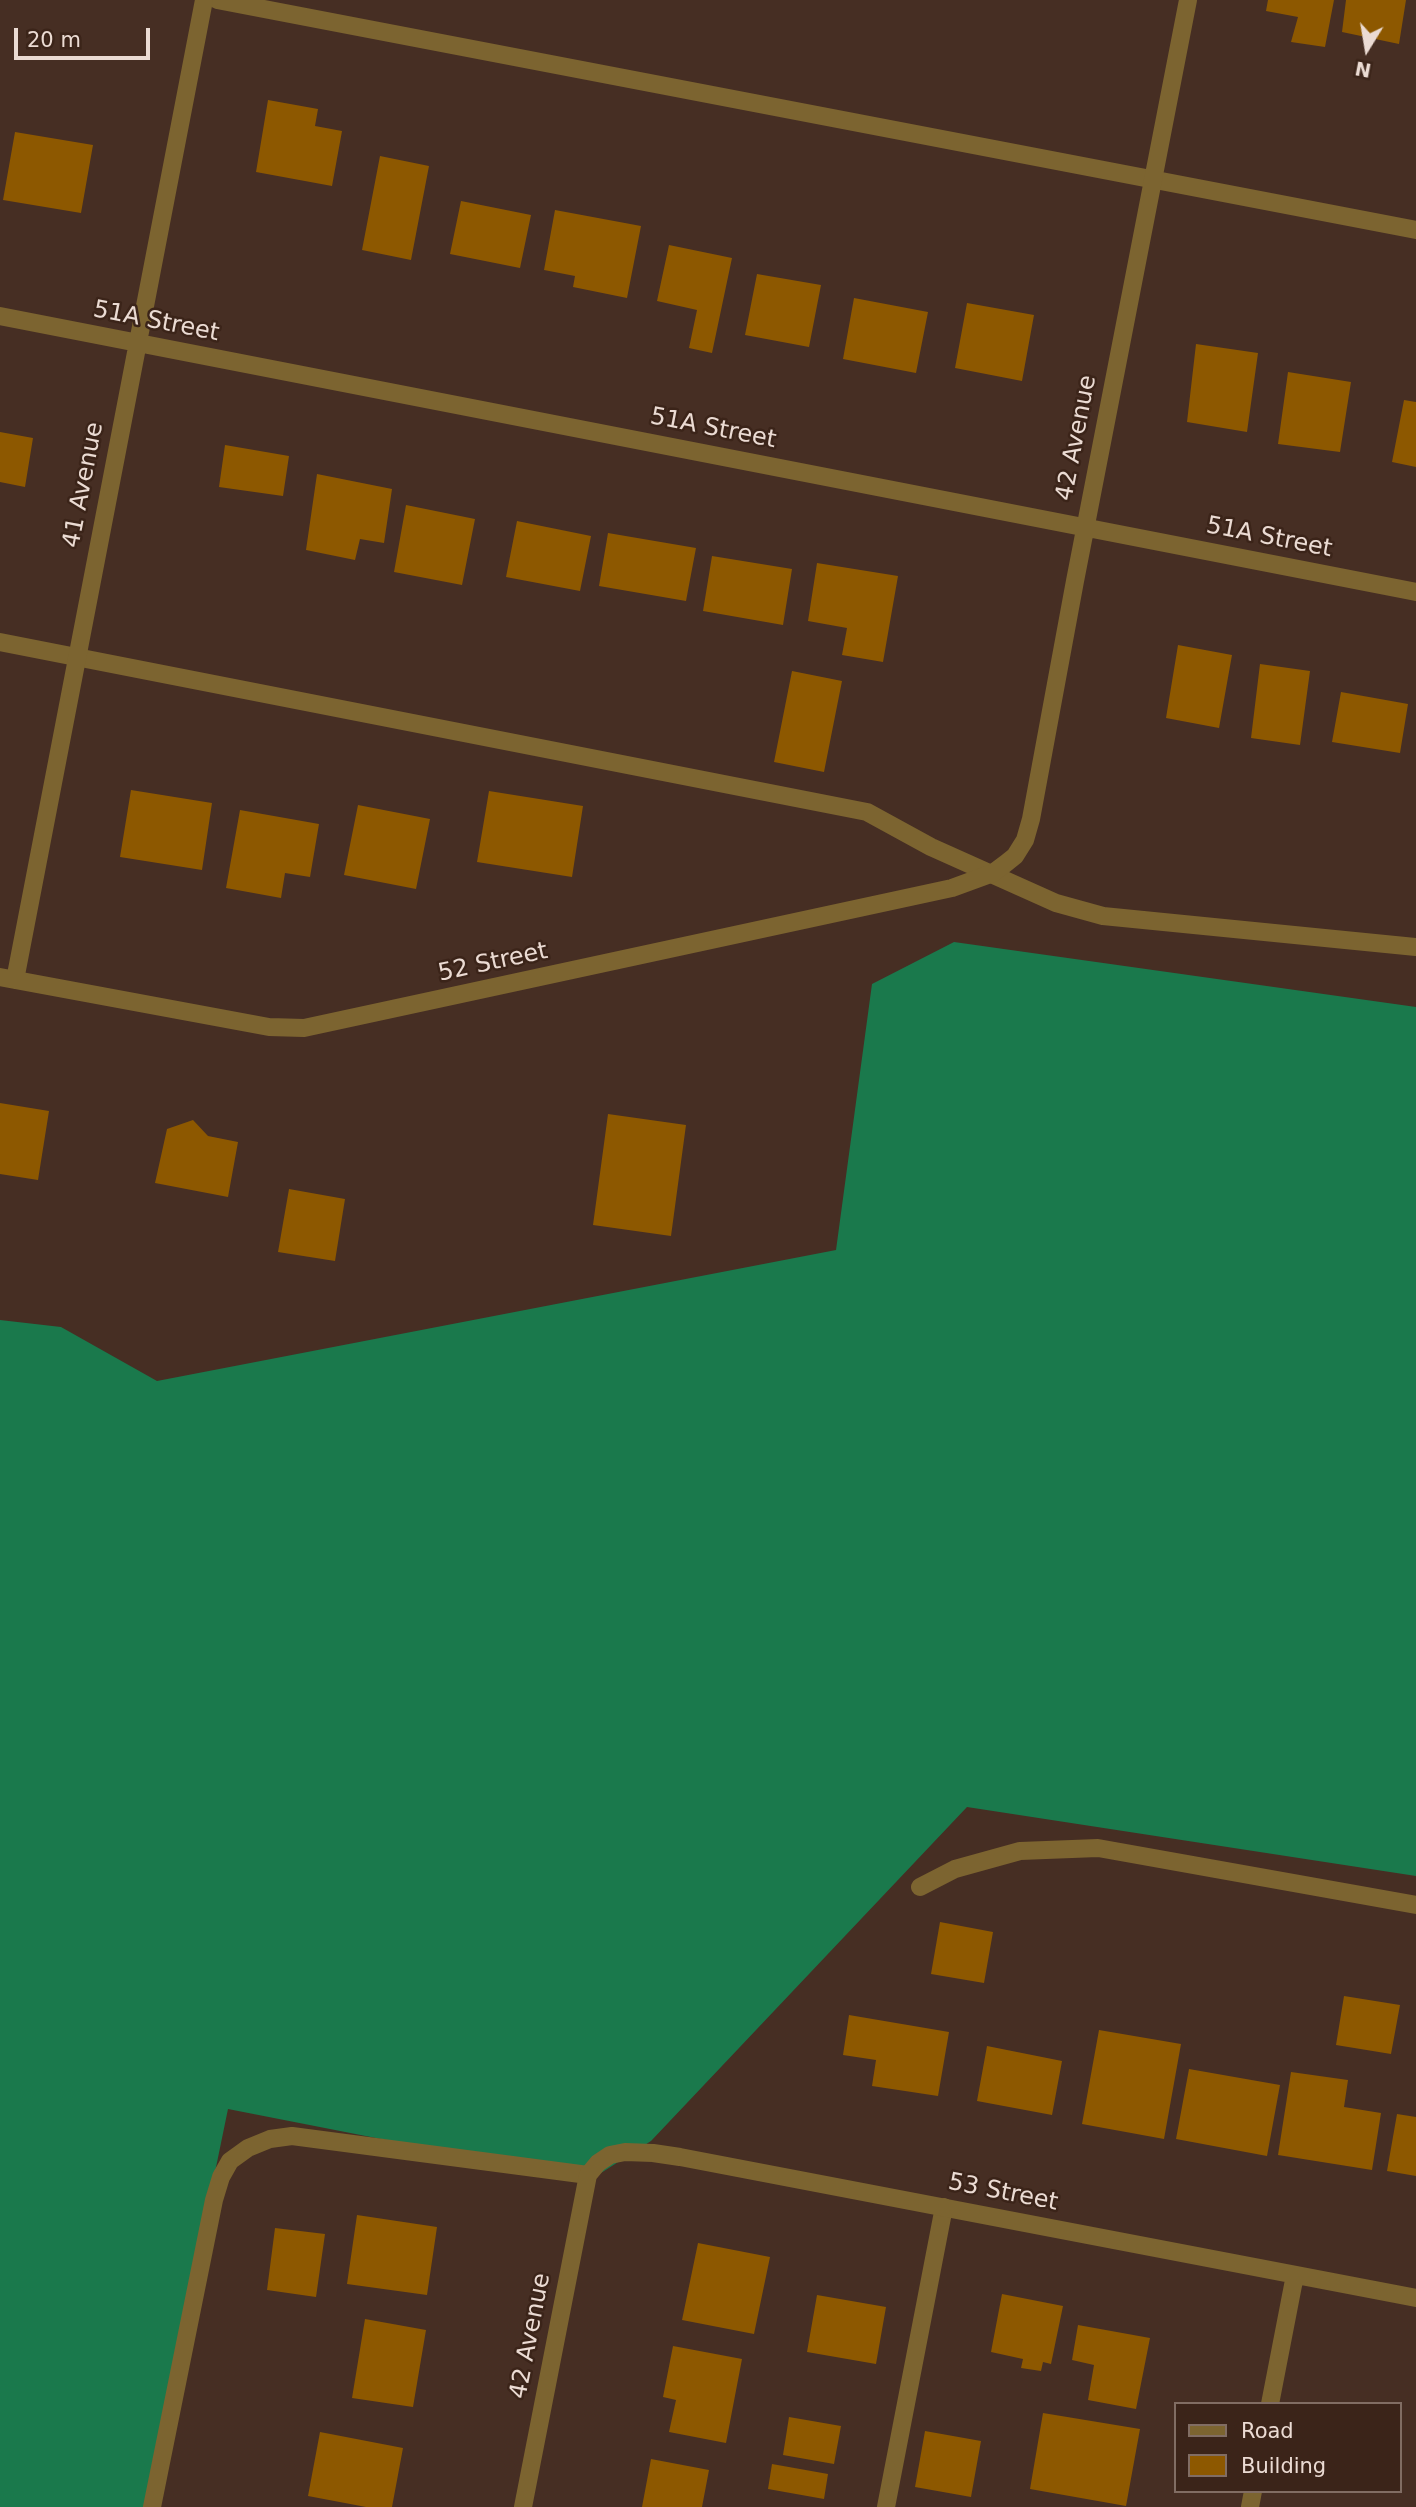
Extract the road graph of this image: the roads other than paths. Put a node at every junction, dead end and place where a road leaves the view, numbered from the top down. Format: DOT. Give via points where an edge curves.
graph roads {
  1 [pos="204,0"];
  2 [pos="218,0"];
  3 [pos="1188,0"];
  4 [pos="1153,178"];
  5 [pos="1416,230"];
  6 [pos="0,316"];
  7 [pos="136,343"];
  8 [pos="1085,526"];
  9 [pos="1416,592"];
  10 [pos="0,642"];
  11 [pos="77,657"];
  12 [pos="993,873"];
  13 [pos="1416,947"];
  14 [pos="8,978"];
  15 [pos="920,1887"];
  16 [pos="1416,1905"];
  17 [pos="588,2175"];
  18 [pos="944,2207"];
  19 [pos="1295,2275"];
  20 [pos="1416,2298"];
  21 [pos="1270,2402"];
  22 [pos="152,2507"];
  23 [pos="523,2507"];
  24 [pos="886,2507"];
  1 -- 7 [label="street, 41 Avenue"];
  2 -- 4 [label="street"];
  3 -- 4 [label="street, 42 Avenue"];
  4 -- 5 [label="street"];
  4 -- 8 [label="street, 42 Avenue"];
  6 -- 7 [label="street, 51A Street"];
  7 -- 8 [label="street, 51A Street"];
  7 -- 11 [label="street, 41 Avenue"];
  8 -- 9 [label="street, 51A Street"];
  8 -- 12 [label="street, 42 Avenue" via="1031,820 1015,856"];
  10 -- 11 [label="street"];
  11 -- 12 [label="street" via="867,812 931,847"];
  11 -- 14 [label="street, 41 Avenue"];
  12 -- 13 [label="street" via="1055,903 1103,916"];
  12 -- 14 [label="street, 52 Street" via="953,888 304,1028 269,1027"];
  15 -- 16 [label="street" via="955,1869 1020,1851 1098,1848"];
  17 -- 18 [label="street, 53 Street" via="610,2155 653,2153"];
  17 -- 22 [label="street" via="292,2136 270,2139 230,2161 214,2200"];
  17 -- 23 [label="street, 42 Avenue"];
  18 -- 19 [label="street, 53 Street"];
  18 -- 24 [label="street"];
  19 -- 20 [label="street, 53 Street"];
  19 -- 21 [label="street"];
}
